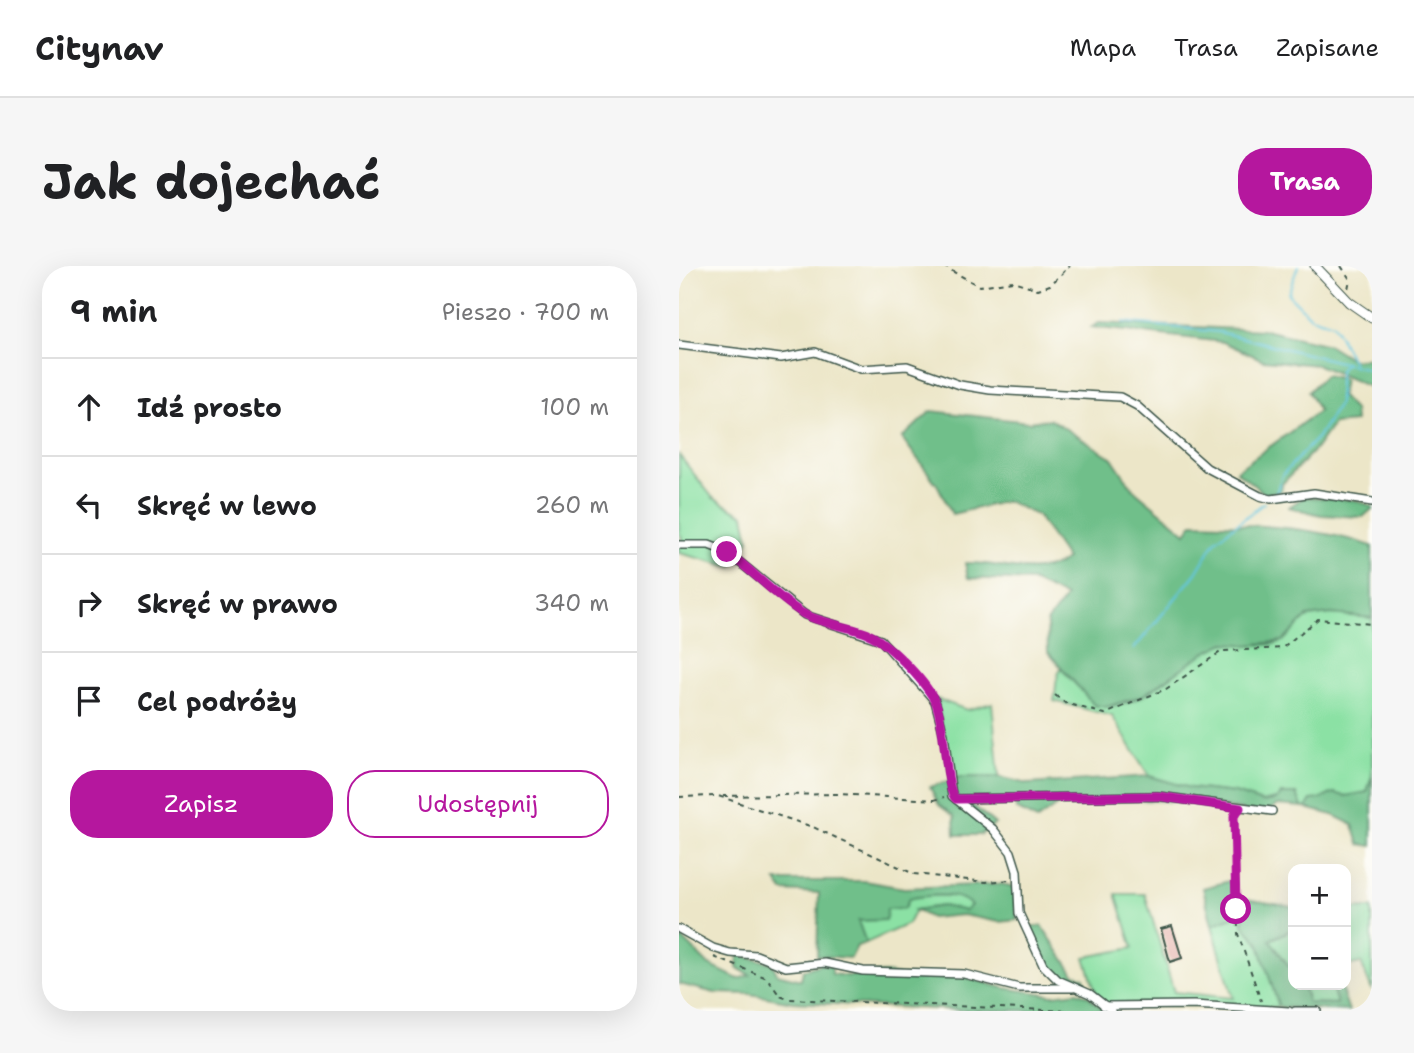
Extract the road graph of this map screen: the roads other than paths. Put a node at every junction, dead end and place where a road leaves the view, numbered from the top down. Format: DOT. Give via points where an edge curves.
graph roads {
  1 [pos="1315,266"];
  2 [pos="1372,318"];
  3 [pos="679,345"];
  4 [pos="1372,502"];
  5 [pos="679,545"];
  6 [pos="954,797"];
  7 [pos="1272,811"];
  8 [pos="679,929"];
  9 [pos="1074,988"];
  10 [pos="1104,1006"];
  11 [pos="1269,1010"];
  12 [pos="1292,1010"];
  13 [pos="1112,1011"];
  14 [pos="1317,1011"];
  1 -- 2 [label="street"];
  3 -- 4 [label="street" via="781,358 815,352 860,369 908,366 960,385 990,390 1120,397 1137,406 1207,468 1260,496 1271,499 1314,493"];
  5 -- 6 [label="street" via="709,545 727,552 805,615 881,639 935,701"];
  6 -- 7 [label="street" via="1157,796"];
  6 -- 9 [label="street" via="1004,841 1015,862 1019,913 1036,953 1050,974"];
  8 -- 9 [label="street" via="713,948 755,955 786,967 825,963 863,971 964,974 1032,989"];
  9 -- 10 [label="street"];
  10 -- 11 [label="street"];
  10 -- 13 [label="street"];
  11 -- 12 [label="street"];
  12 -- 14 [label="street"];
}
